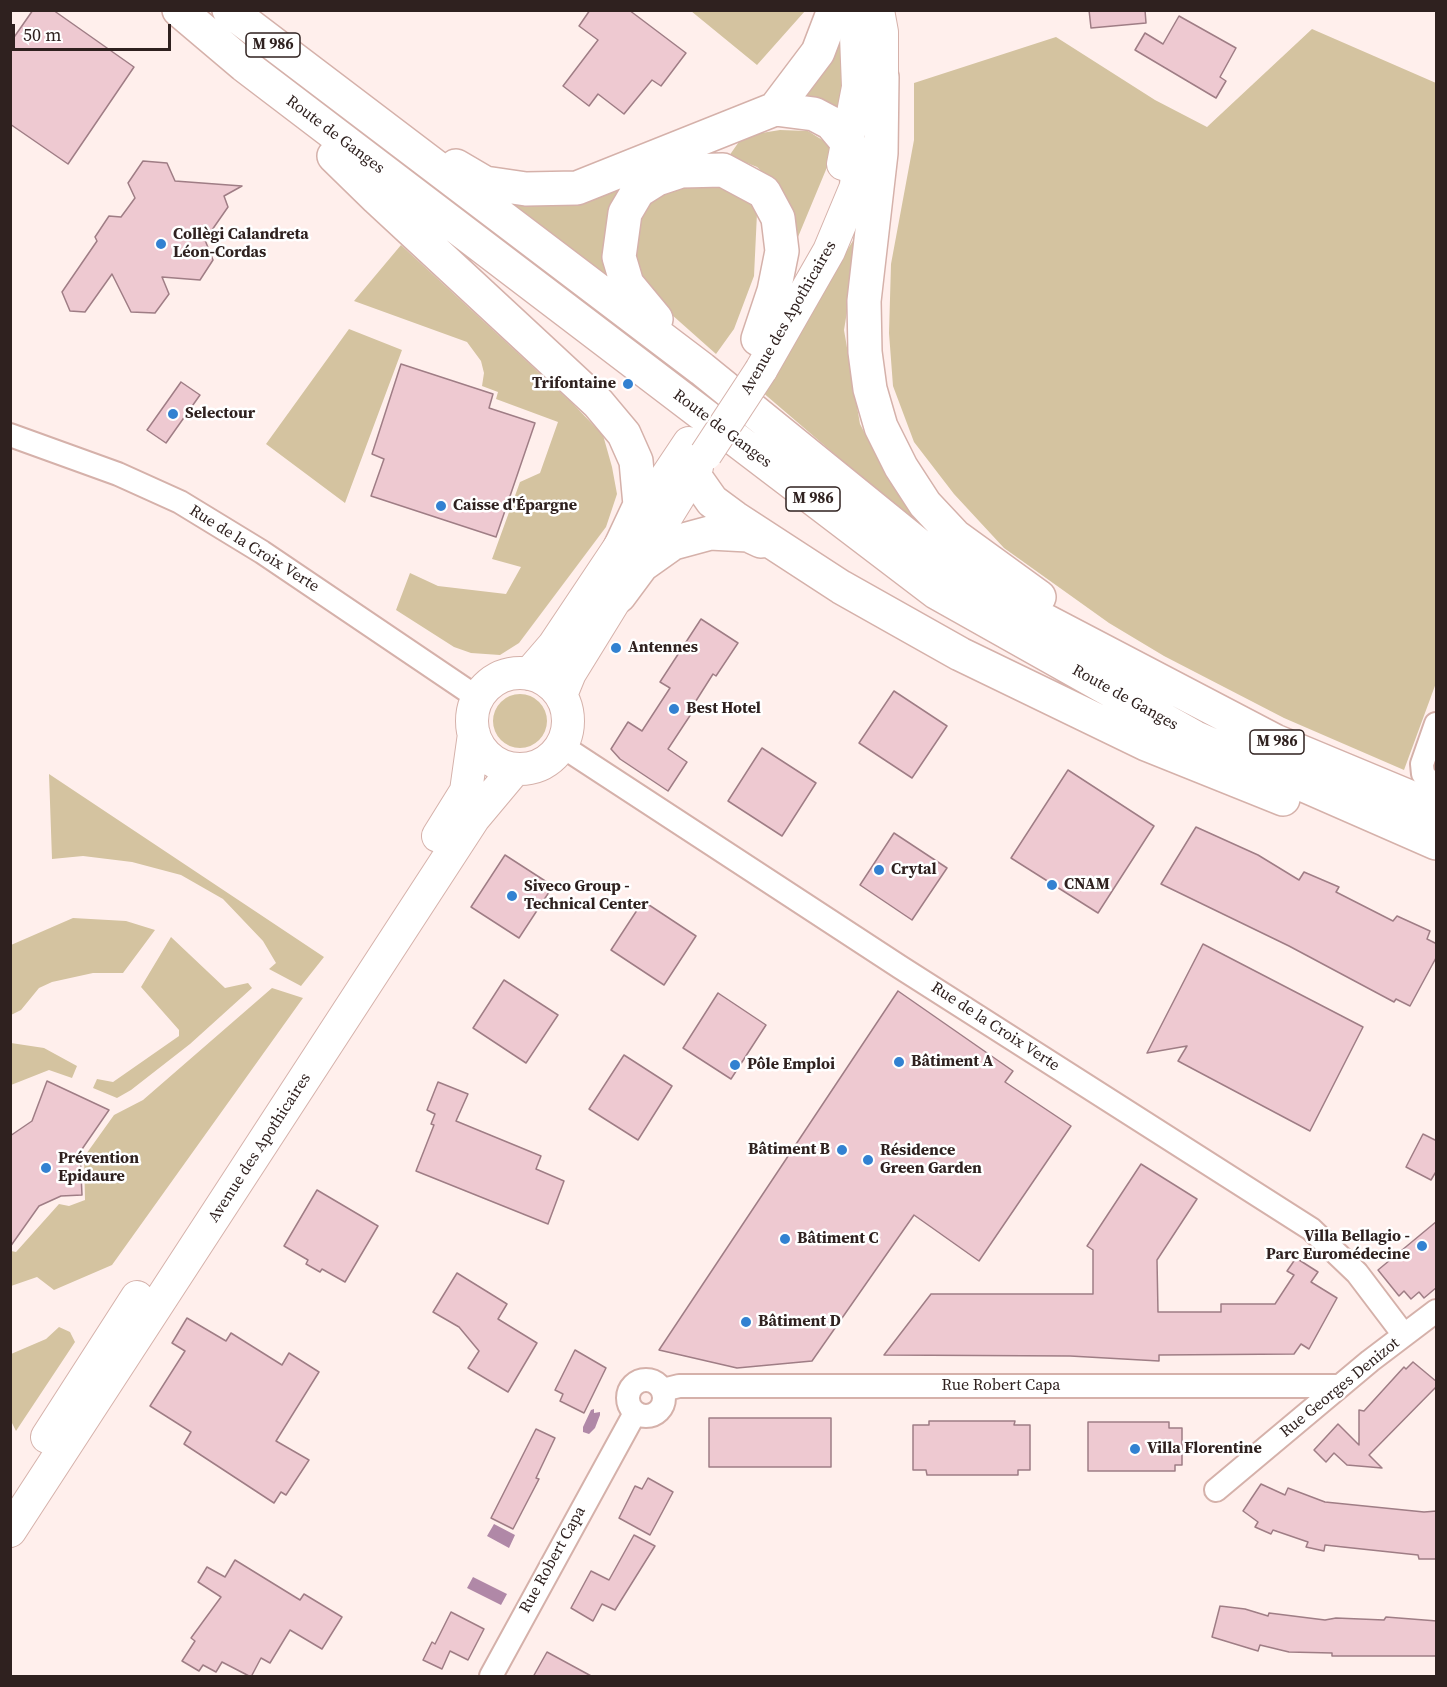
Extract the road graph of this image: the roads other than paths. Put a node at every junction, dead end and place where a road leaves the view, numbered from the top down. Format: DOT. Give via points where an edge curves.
graph roads {
  1 [pos="179,10"];
  2 [pos="229,10"];
  3 [pos="834,10"];
  4 [pos="855,10"];
  5 [pos="878,10"];
  6 [pos="244,65"];
  7 [pos="882,77"];
  8 [pos="317,79"];
  9 [pos="775,109"];
  10 [pos="849,143"];
  11 [pos="857,185"];
  12 [pos="753,359"];
  13 [pos="702,369"];
  14 [pos="10,435"];
  15 [pos="696,455"];
  16 [pos="783,550"];
  17 [pos="617,554"];
  18 [pos="619,596"];
  19 [pos="1124,661"];
  20 [pos="529,674"];
  21 [pos="561,695"];
  22 [pos="478,698"];
  23 [pos="1437,724"];
  24 [pos="474,734"];
  25 [pos="562,746"];
  26 [pos="514,769"];
  27 [pos="1437,784"];
  28 [pos="1437,808"];
  29 [pos="1437,843"];
  30 [pos="1437,853"];
  31 [pos="1437,1311"];
  32 [pos="1404,1335"];
  33 [pos="1341,1386"];
  34 [pos="1216,1490"];
  35 [pos="10,1491"];
  36 [pos="10,1531"];
  37 [pos="491,1677"];
  1 -- 6 [label="main road, Route de Ganges"];
  2 -- 8 [label="main road, Route de Ganges / M 986"];
  3 -- 9 [label="main road" via="818,52"];
  4 -- 10 [label="main road, Avenue des Apothicaires" via="858,87"];
  5 -- 7 [label="main road, Avenue des Apothicaires"];
  6 -- 17 [label="main road, M 986" via="377,198 598,403 624,434 636,461 640,505"];
  6 -- 29 [label="main road, Route de Ganges / M 986" via="936,592 1194,737"];
  7 -- 11 [label="main road, Avenue des Apothicaires" via="870,152"];
  7 -- 19 [label="main road" via="882,153 864,301 868,380 881,427 900,467 925,504 955,536"];
  8 -- 9 [label="main road, M 986" via="485,183 526,189 577,188"];
  8 -- 13 [label="main road, Route de Ganges / M 986"];
  9 -- 10 [label="main road" via="814,114 831,123"];
  10 -- 11 [label="main road" via="856,153"];
  10 -- 12 [label="main road, Avenue des Apothicaires" via="829,209"];
  11 -- 12 [label="main road, Avenue des Apothicaires" via="829,251"];
  12 -- 13 [label="main road, M 986" via="782,251 778,218 764,192 723,171 681,171 638,191 625,213 619,257 627,284"];
  12 -- 15 [label="main road, Avenue des Apothicaires, bridge"];
  13 -- 19 [label="main road, Route de Ganges / M 986" via="931,555 1023,609"];
  14 -- 22 [label="street, Rue de la Croix Verte" via="118,474 180,502 262,552"];
  15 -- 16 [label="main road" via="712,501"];
  15 -- 17 [label="main road, Avenue des Apothicaires"];
  15 -- 18 [label="main road, Avenue des Apothicaires"];
  16 -- 18 [label="main road" via="748,535 710,533 673,543 642,565"];
  16 -- 30 [label="main road" via="960,654 1146,744 1423,852"];
  17 -- 20 [label="main road, Avenue des Apothicaires" via="554,645"];
  18 -- 21 [label="main road, Avenue des Apothicaires" via="570,673"];
  19 -- 28 [label="main road, Route de Ganges / M 986" via="1275,741"];
  20 -- 21 [label="main road" via="547,681"];
  20 -- 22 [label="main road" via="494,681"];
  21 -- 25 [label="main road" via="569,720"];
  22 -- 24 [label="main road, Avenue des Apothicaires"];
  23 -- 27 [label="street" via="1422,764 1423,774"];
  24 -- 26 [label="main road" via="489,758"];
  24 -- 35 [label="main road, Avenue des Apothicaires" via="466,791 452,815"];
  25 -- 26 [label="main road" via="542,765"];
  25 -- 32 [label="street, Rue de la Croix Verte" via="1311,1229 1357,1274"];
  26 -- 36 [label="main road, Avenue des Apothicaires" via="474,818"];
  31 -- 32 [label="street, Rue Georges Denizot"];
  32 -- 33 [label="street, Rue Georges Denizot"];
  33 -- 34 [label="street, Rue Georges Denizot"];
  33 -- 37 [label="street, Rue Robert Capa" via="679,1386 663,1390 664,1402 658,1413 647,1417 635,1413"];
}
